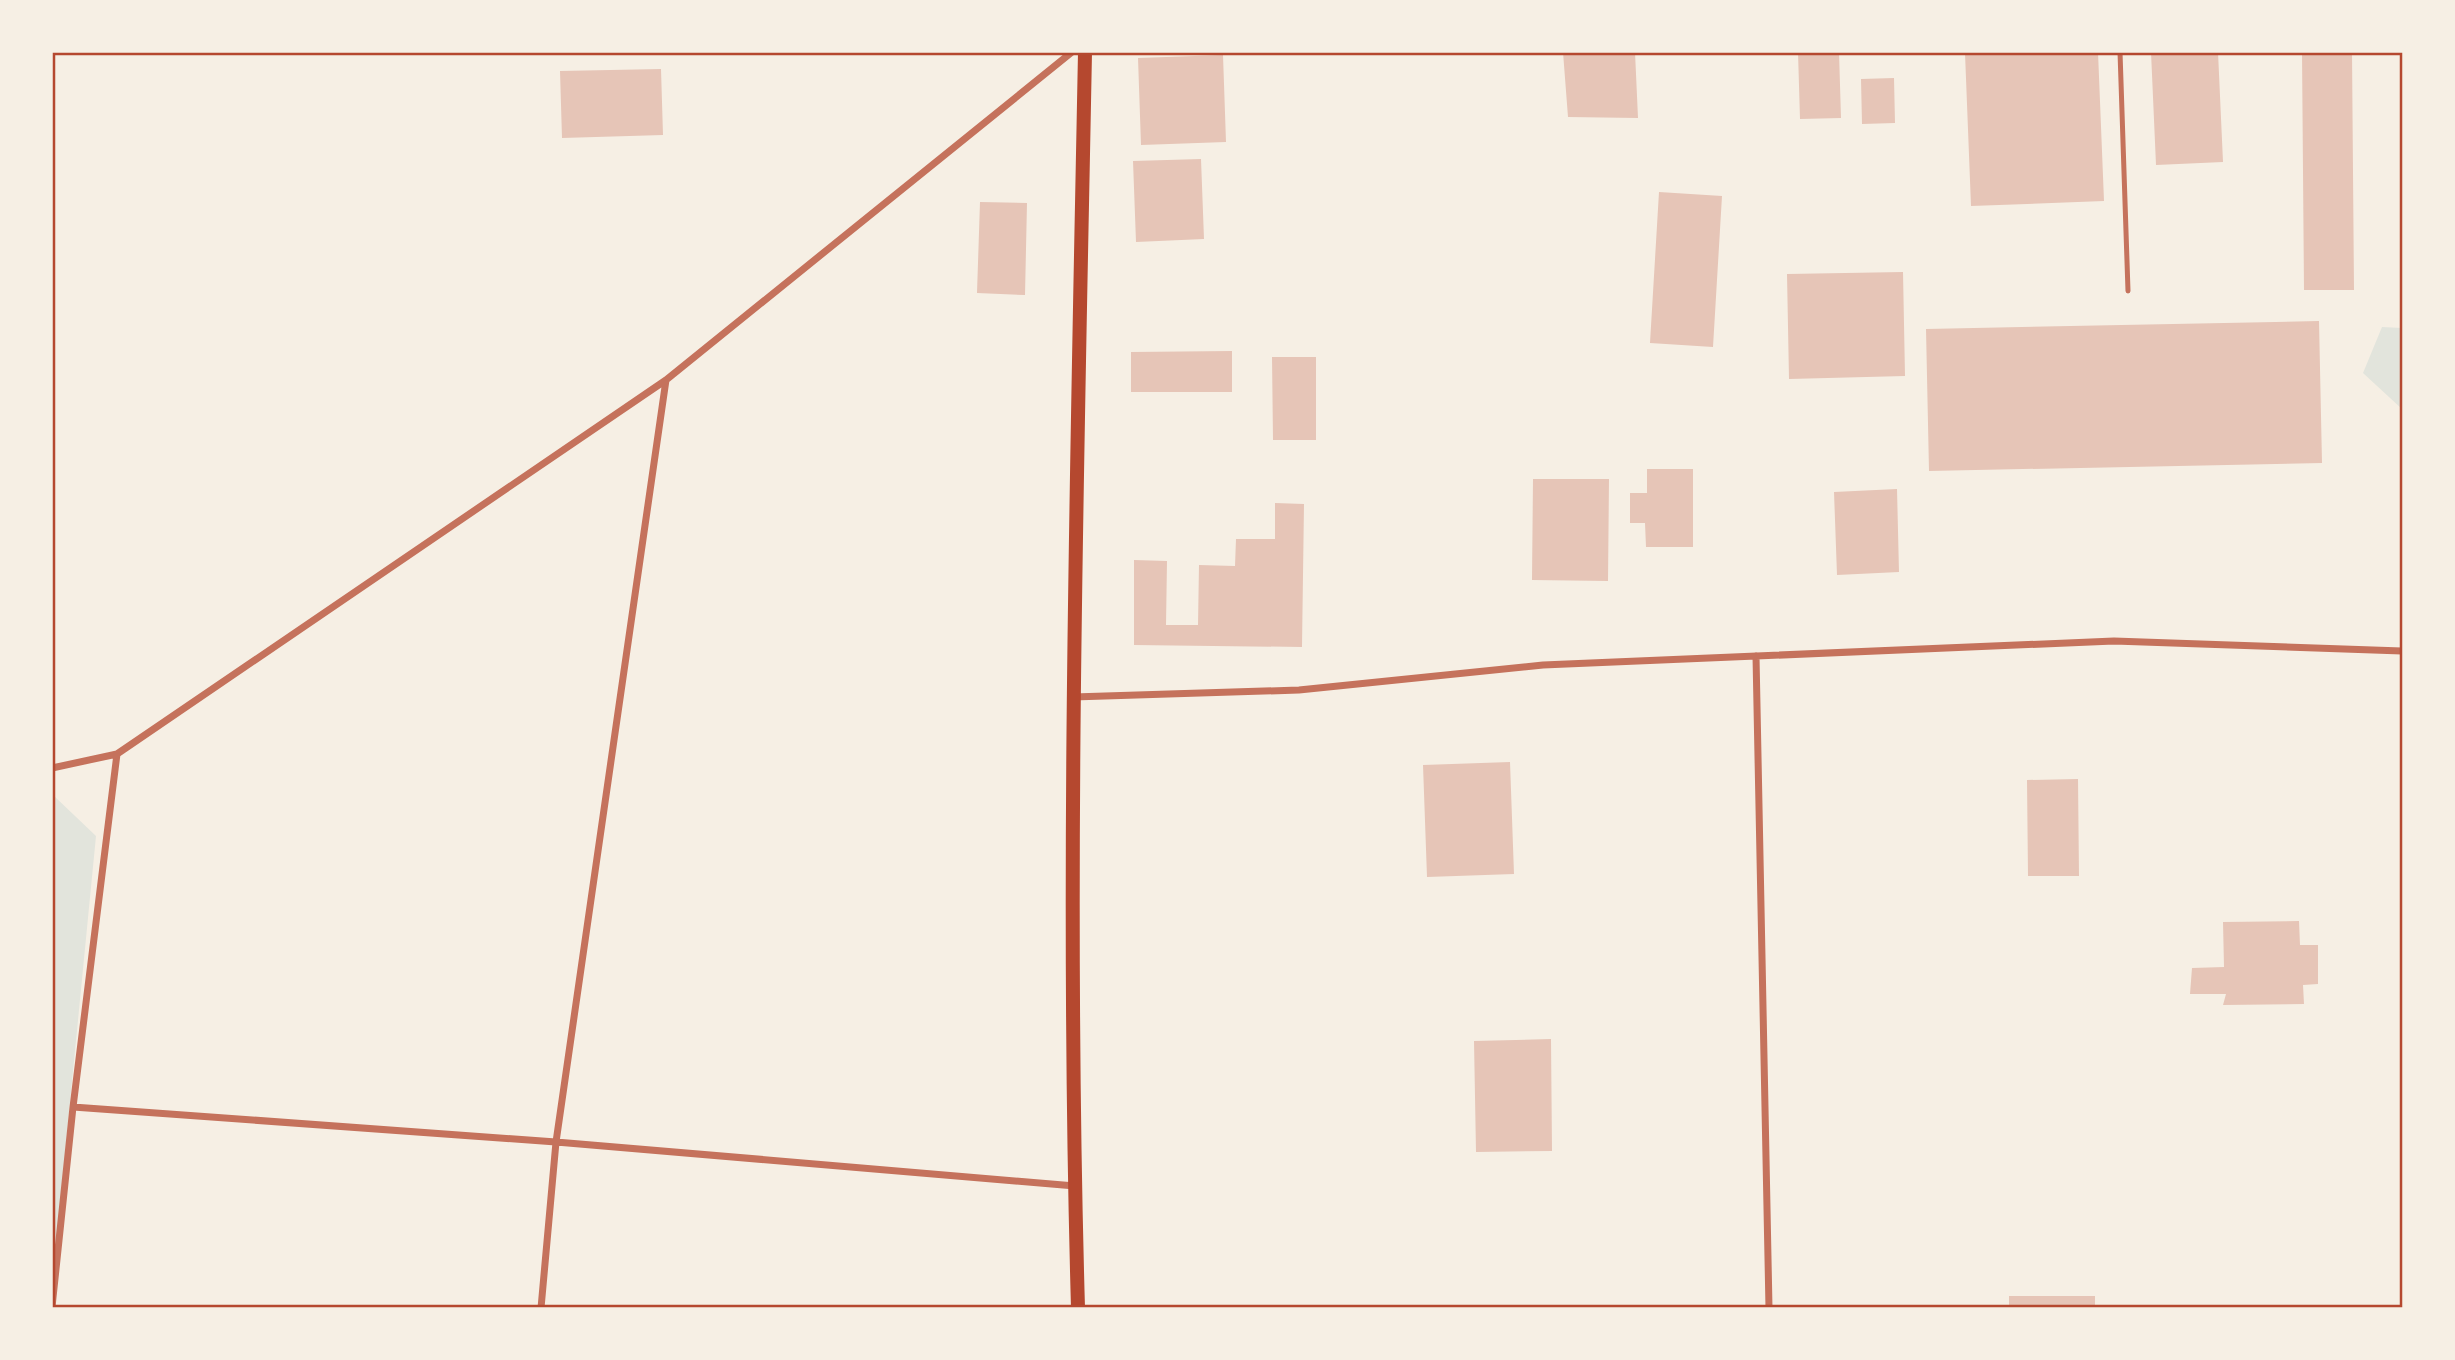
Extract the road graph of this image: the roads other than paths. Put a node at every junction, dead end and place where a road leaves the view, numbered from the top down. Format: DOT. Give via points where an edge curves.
graph roads {
  1 [pos="1072,52"];
  2 [pos="1084,52"];
  3 [pos="2120,52"];
  4 [pos="2128,291"];
  5 [pos="666,380"];
  6 [pos="2403,651"];
  7 [pos="1756,656"];
  8 [pos="1073,697"];
  9 [pos="117,754"];
  10 [pos="52,768"];
  11 [pos="73,1107"];
  12 [pos="556,1142"];
  13 [pos="1075,1186"];
  14 [pos="52,1307"];
  15 [pos="541,1307"];
  16 [pos="1078,1307"];
  17 [pos="1769,1307"];
  1 -- 5 [label="street"];
  2 -- 8 [label="main road"];
  3 -- 4 [label="lane"];
  5 -- 9 [label="street"];
  5 -- 12 [label="street"];
  6 -- 7 [label="street" via="2115,641"];
  7 -- 8 [label="street" via="1543,665 1298,690"];
  7 -- 17 [label="street"];
  8 -- 13 [label="main road"];
  9 -- 10 [label="street"];
  9 -- 11 [label="street"];
  11 -- 12 [label="street"];
  11 -- 14 [label="street"];
  12 -- 13 [label="street"];
  12 -- 15 [label="street"];
  13 -- 16 [label="main road"];
}
